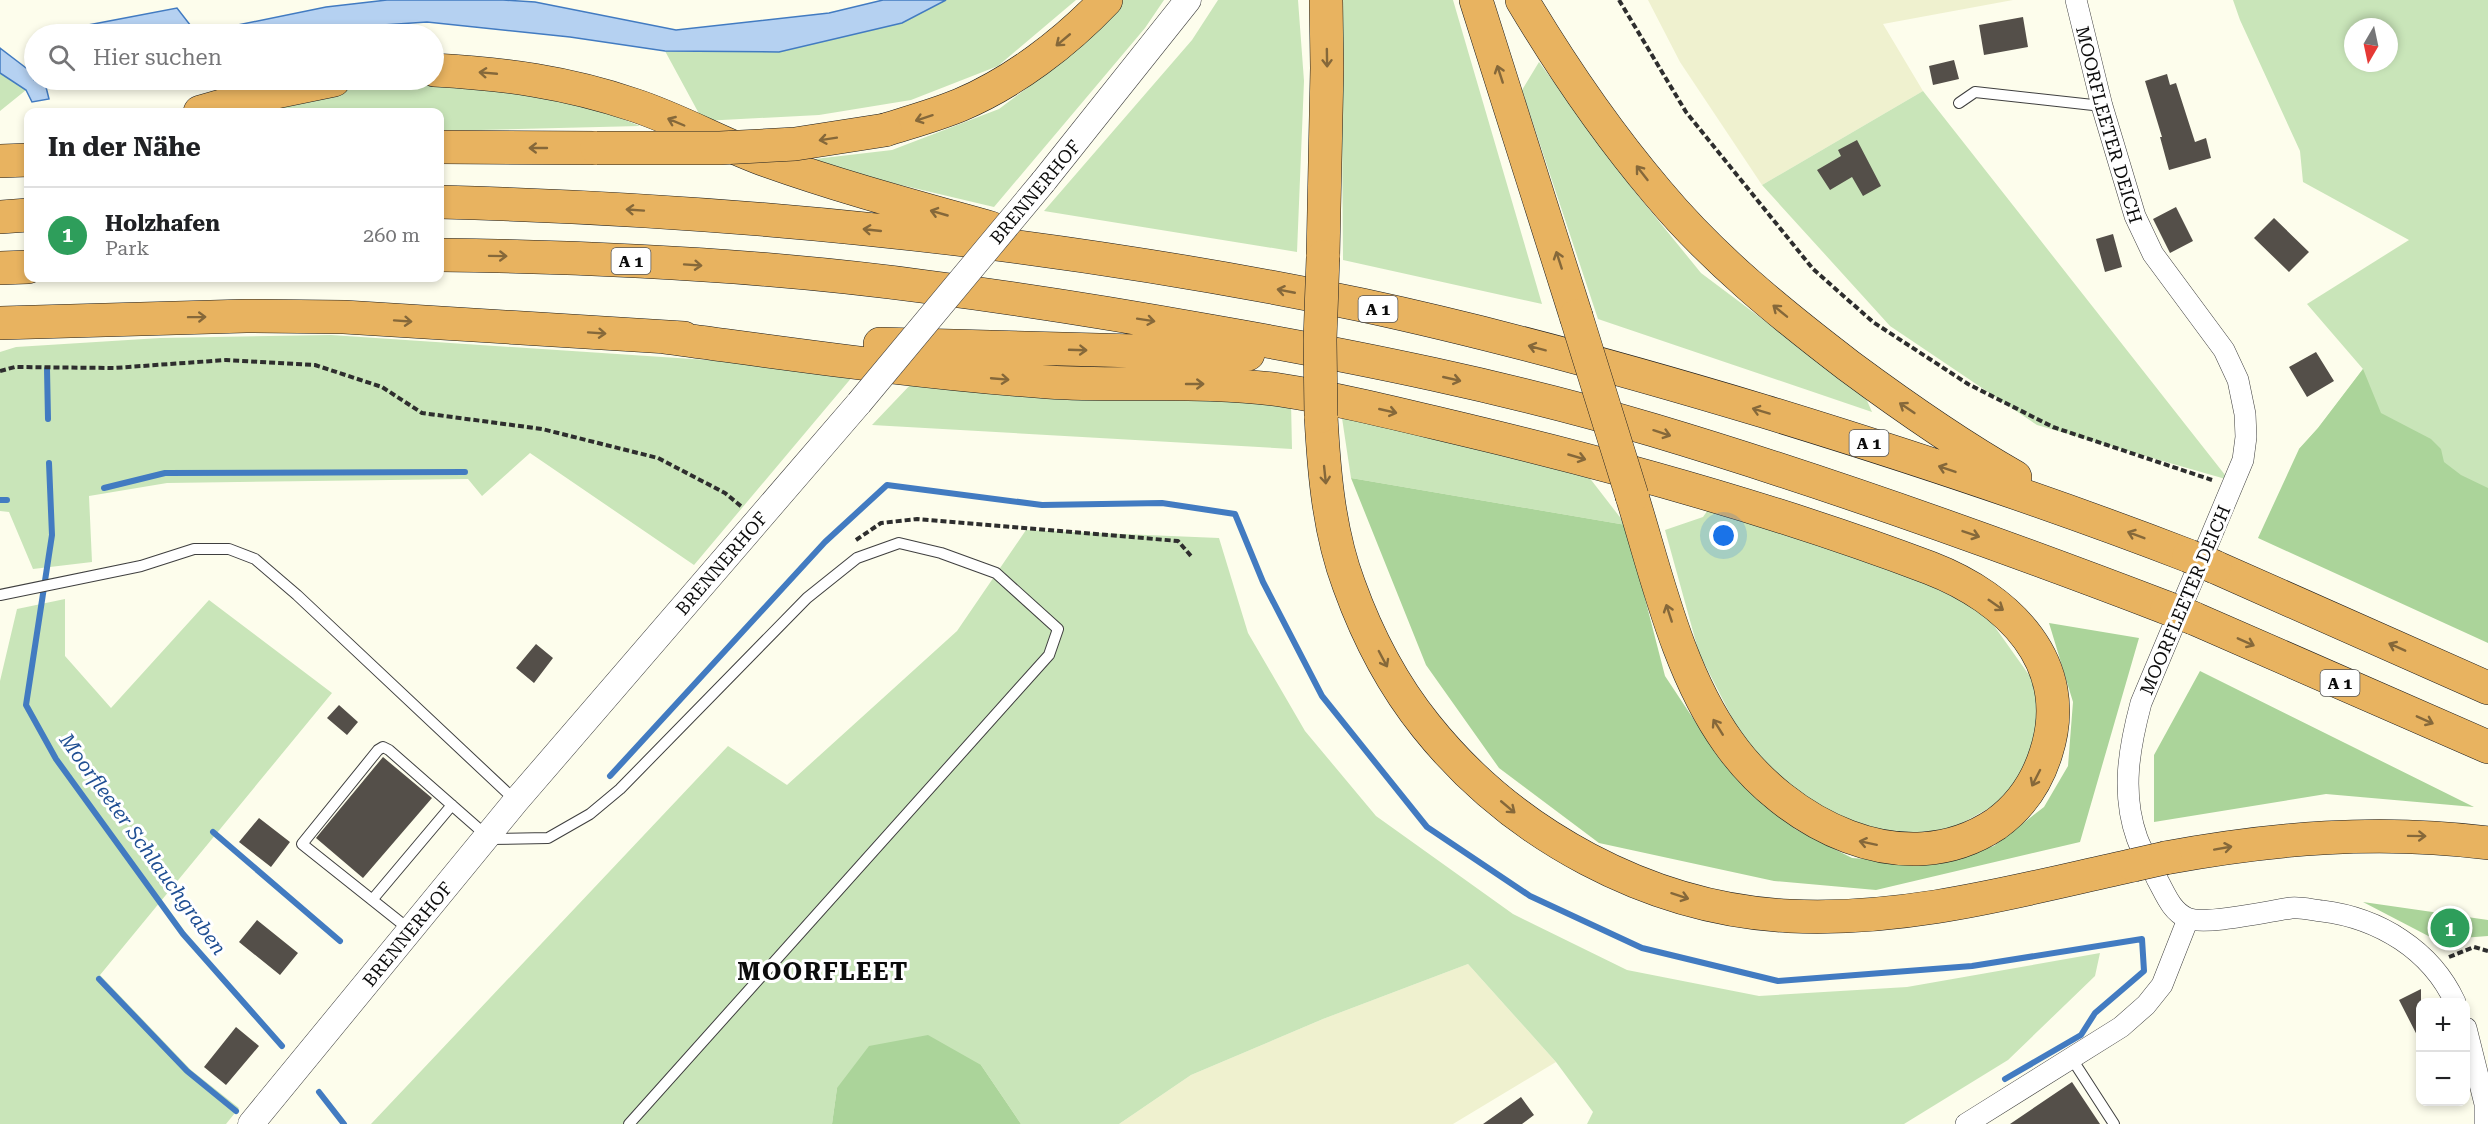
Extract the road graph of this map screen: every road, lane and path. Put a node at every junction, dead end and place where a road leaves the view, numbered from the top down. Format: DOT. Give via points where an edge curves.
graph roads {
  1 [pos="1106,0"];
  2 [pos="1188,0"];
  3 [pos="1326,0"];
  4 [pos="1476,0"];
  5 [pos="1522,0"];
  6 [pos="1619,0"];
  7 [pos="2076,0"];
  8 [pos="444,71"];
  9 [pos="285,90"];
  10 [pos="1959,103"];
  11 [pos="2102,106"];
  12 [pos="214,108"];
  13 [pos="444,147"];
  14 [pos="444,202"];
  15 [pos="24,215"];
  16 [pos="0,217"];
  17 [pos="444,255"];
  18 [pos="1096,258"];
  19 [pos="24,267"];
  20 [pos="0,268"];
  21 [pos="138,319"];
  22 [pos="0,323"];
  23 [pos="663,337"];
  24 [pos="0,341"];
  25 [pos="1355,356"];
  26 [pos="0,371"];
  27 [pos="2233,487"];
  28 [pos="2082,515"];
  29 [pos="757,519"];
  30 [pos="852,543"];
  31 [pos="1191,556"];
  32 [pos="0,595"];
  33 [pos="2488,688"];
  34 [pos="2488,747"];
  35 [pos="516,801"];
  36 [pos="452,805"];
  37 [pos="486,838"];
  38 [pos="2488,843"];
  39 [pos="372,900"];
  40 [pos="2188,919"];
  41 [pos="410,930"];
  42 [pos="2488,951"];
  43 [pos="2432,965"];
  44 [pos="2453,998"];
  45 [pos="2470,1046"];
  46 [pos="2072,1059"];
  47 [pos="2485,1114"];
  48 [pos="251,1124"];
  49 [pos="629,1124"];
  50 [pos="1966,1124"];
  51 [pos="2114,1124"];
  52 [pos="2473,1124"];
  1 -- 13 [label="highway, one-way, bridge" via="1042,57 1003,82 961,105 885,130 795,144 720,148"];
  2 -- 29 [label="street, BRENNERHOF, bridge" via="1043,182"];
  3 -- 38 [label="highway, one-way, bridge" via="1321,416 1325,475 1339,552 1352,594 1384,662 1426,726 1514,812 1569,850 1635,881 1709,905 1790,916 1882,915 1929,909 2248,844 2319,837 2427,836"];
  23 -- 4 [label="highway, one-way, bridge" via="998,379 1082,384 1224,384 1335,400 1560,452 1730,500 1866,544 1946,574 1979,592 2008,614 2031,640 2048,676 2053,708 2041,768 2029,791 1996,824 1943,846 1884,846 1846,837 1784,802 1754,775 1728,743 1710,714 1681,648 1632,496 1576,316"];
  28 -- 5 [label="highway, one-way" via="1978,456 1902,405 1764,298 1709,248 1658,194 1573,80"];
  6 -- 27 [label="path" via="1686,112 1813,269 1873,322 1968,384 2053,427"];
  7 -- 11 [label="street, MOORFLEETER DEICH"];
  18 -- 8 [label="highway, one-way" via="839,185 766,160 636,105 570,85 493,73"];
  9 -- 12 [label="highway"];
  10 -- 11 [label="lane" via="1975,92"];
  11 -- 27 [label="street, MOORFLEETER DEICH" via="2135,216 2152,254 2224,350 2238,380 2246,437"];
  18 -- 14 [label="highway, A 1, one-way" via="777,220 555,205"];
  15 -- 16 [label="highway"];
  17 -- 25 [label="highway, A 1, one-way" via="550,256 766,270 902,284 1130,317"];
  28 -- 18 [label="highway, A 1, one-way" via="1896,451 1655,378 1353,304"];
  19 -- 20 [label="highway"];
  21 -- 22 [label="highway"];
  21 -- 23 [label="highway, one-way" via="344,317"];
  21 -- 24 [label="highway"];
  23 -- 25 [label="highway, one-way"];
  25 -- 34 [label="highway, A 1, one-way" via="1650,429 1876,501 2180,613"];
  26 -- 29 [label="path" via="15,367 114,368 226,360 315,365 382,387 422,413 542,429 658,458 725,493"];
  27 -- 40 [label="street, MOORFLEETER DEICH" via="2141,703 2131,739 2127,778 2137,838 2170,905"];
  33 -- 28 [label="highway, A 1, one-way" via="2202,562"];
  29 -- 35 [label="street, BRENNERHOF"];
  30 -- 31 [label="path" via="881,523 917,519 1178,541"];
  32 -- 35 [label="lane" via="141,566 194,549 229,549 255,559"];
  35 -- 37 [label="street, BRENNERHOF"];
  36 -- 37 [label="lane"];
  36 -- 39 [label="lane"];
  36 -- 39 [label="lane" via="389,750 378,750 302,844"];
  37 -- 41 [label="street, BRENNERHOF"];
  37 -- 49 [label="lane" via="548,838 590,814 620,789 807,598 857,558 889,546 900,543 941,553 996,573 1058,629 1049,656"];
  39 -- 41 [label="lane"];
  40 -- 43 [label="street" via="2208,921 2295,907 2334,912 2367,921 2403,940"];
  40 -- 46 [label="street" via="2162,985 2146,1005 2121,1027"];
  41 -- 48 [label="street, BRENNERHOF"];
  42 -- 43 [label="path" via="2474,947"];
  43 -- 44 [label="street"];
  45 -- 47 [label="street"];
  46 -- 50 [label="street"];
  46 -- 51 [label="lane"];
  47 -- 52 [label="lane"];
}
